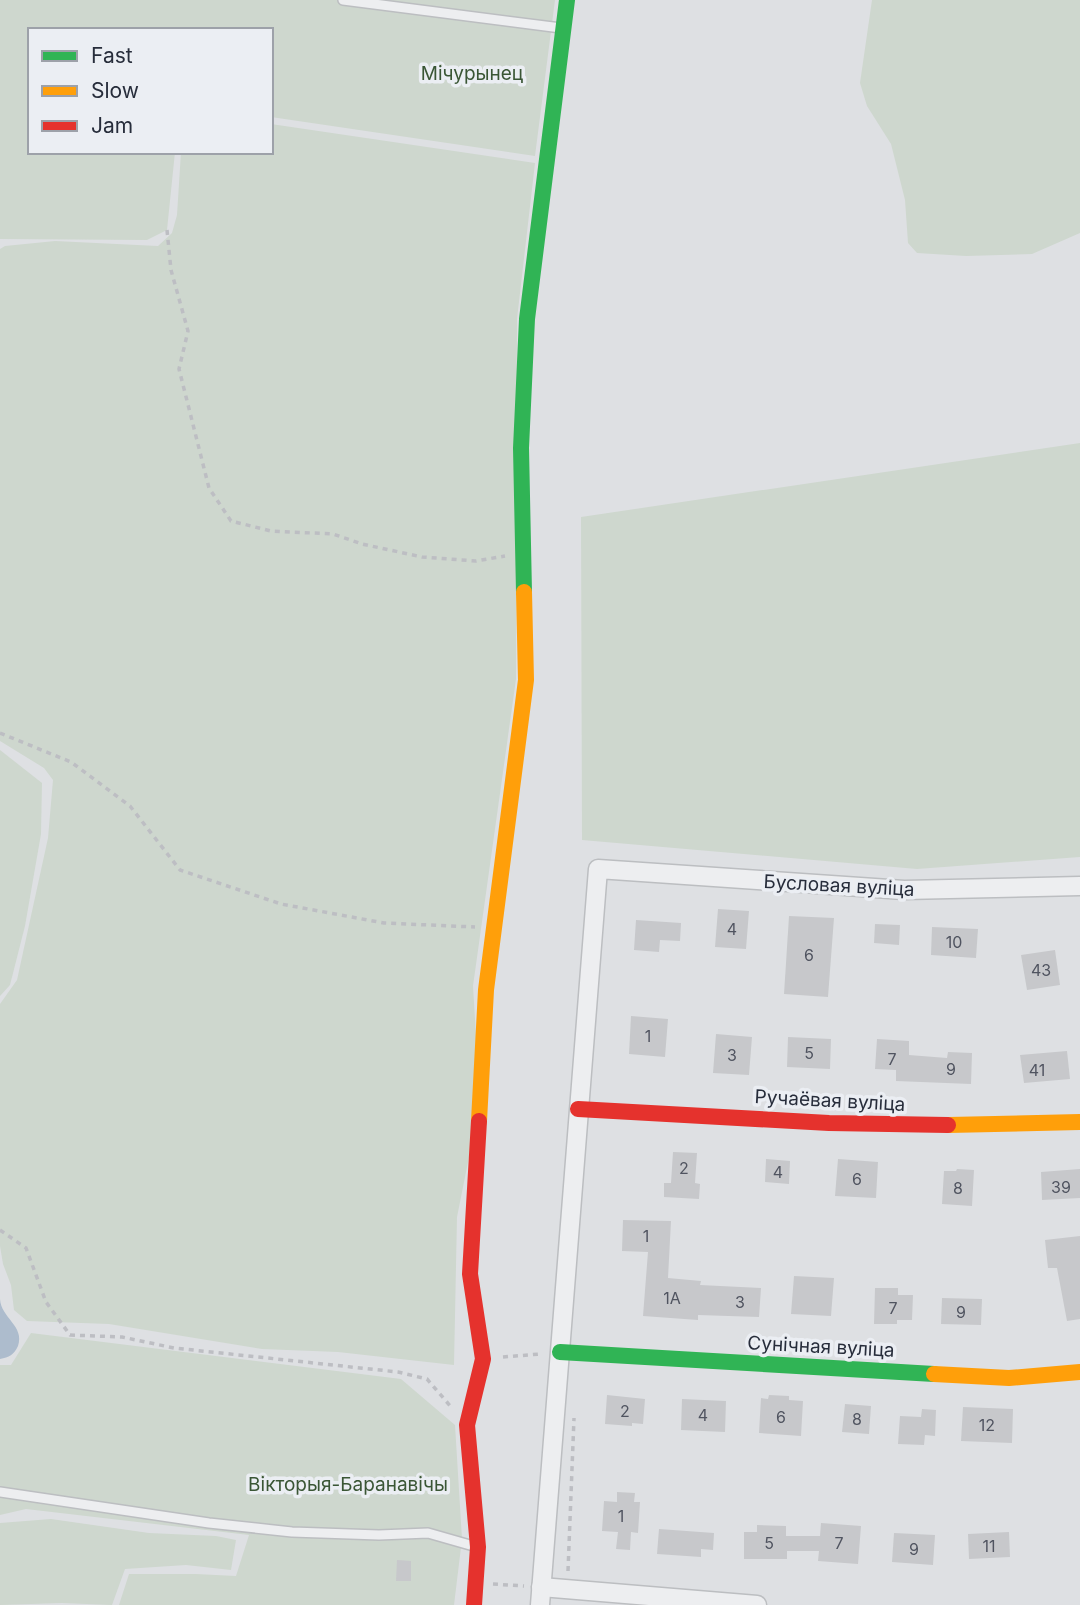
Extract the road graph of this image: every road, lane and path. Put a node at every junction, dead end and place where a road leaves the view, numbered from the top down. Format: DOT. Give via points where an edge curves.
graph roads {
  1 [pos="343,0"];
  2 [pos="567,0"];
  3 [pos="563,29"];
  4 [pos="167,230"];
  5 [pos="525,553"];
  6 [pos="0,733"];
  7 [pos="1080,886"];
  8 [pos="494,928"];
  9 [pos="578,1110"];
  10 [pos="1080,1122"];
  11 [pos="0,1230"];
  12 [pos="559,1352"];
  13 [pos="483,1359"];
  14 [pos="1080,1371"];
  15 [pos="467,1425"];
  16 [pos="0,1492"];
  17 [pos="478,1547"];
  18 [pos="477,1583"];
  19 [pos="541,1596"];
  20 [pos="474,1605"];
  21 [pos="757,1605"];
  1 -- 3 [label="lane"];
  2 -- 3 [label="street"];
  3 -- 5 [label="street" via="527,319 521,448"];
  4 -- 5 [label="path" via="188,331 179,369 209,488 232,521 271,531 333,534 422,557 476,561"];
  5 -- 8 [label="street" via="526,680"];
  6 -- 8 [label="path" via="71,762 130,806 180,870 293,906 384,922"];
  7 -- 9 [label="street, Бусловая вуліца" via="904,890 598,869"];
  8 -- 13 [label="street" via="486,990 470,1274"];
  9 -- 10 [label="street, Ручаёвая вуліца" via="910,1125"];
  9 -- 12 [label="street"];
  11 -- 15 [label="path" via="26,1248 46,1302 70,1335 122,1337 174,1348 398,1372 427,1379"];
  12 -- 13 [label="path"];
  12 -- 14 [label="street, Сунічная вуліца" via="1009,1378"];
  12 -- 19 [label="street"];
  13 -- 15 [label="street"];
  15 -- 17 [label="street"];
  16 -- 17 [label="lane" via="292,1532 428,1533"];
  17 -- 18 [label="street"];
  18 -- 19 [label="path"];
  18 -- 20 [label="street"];
  19 -- 21 [label="street"];
}
